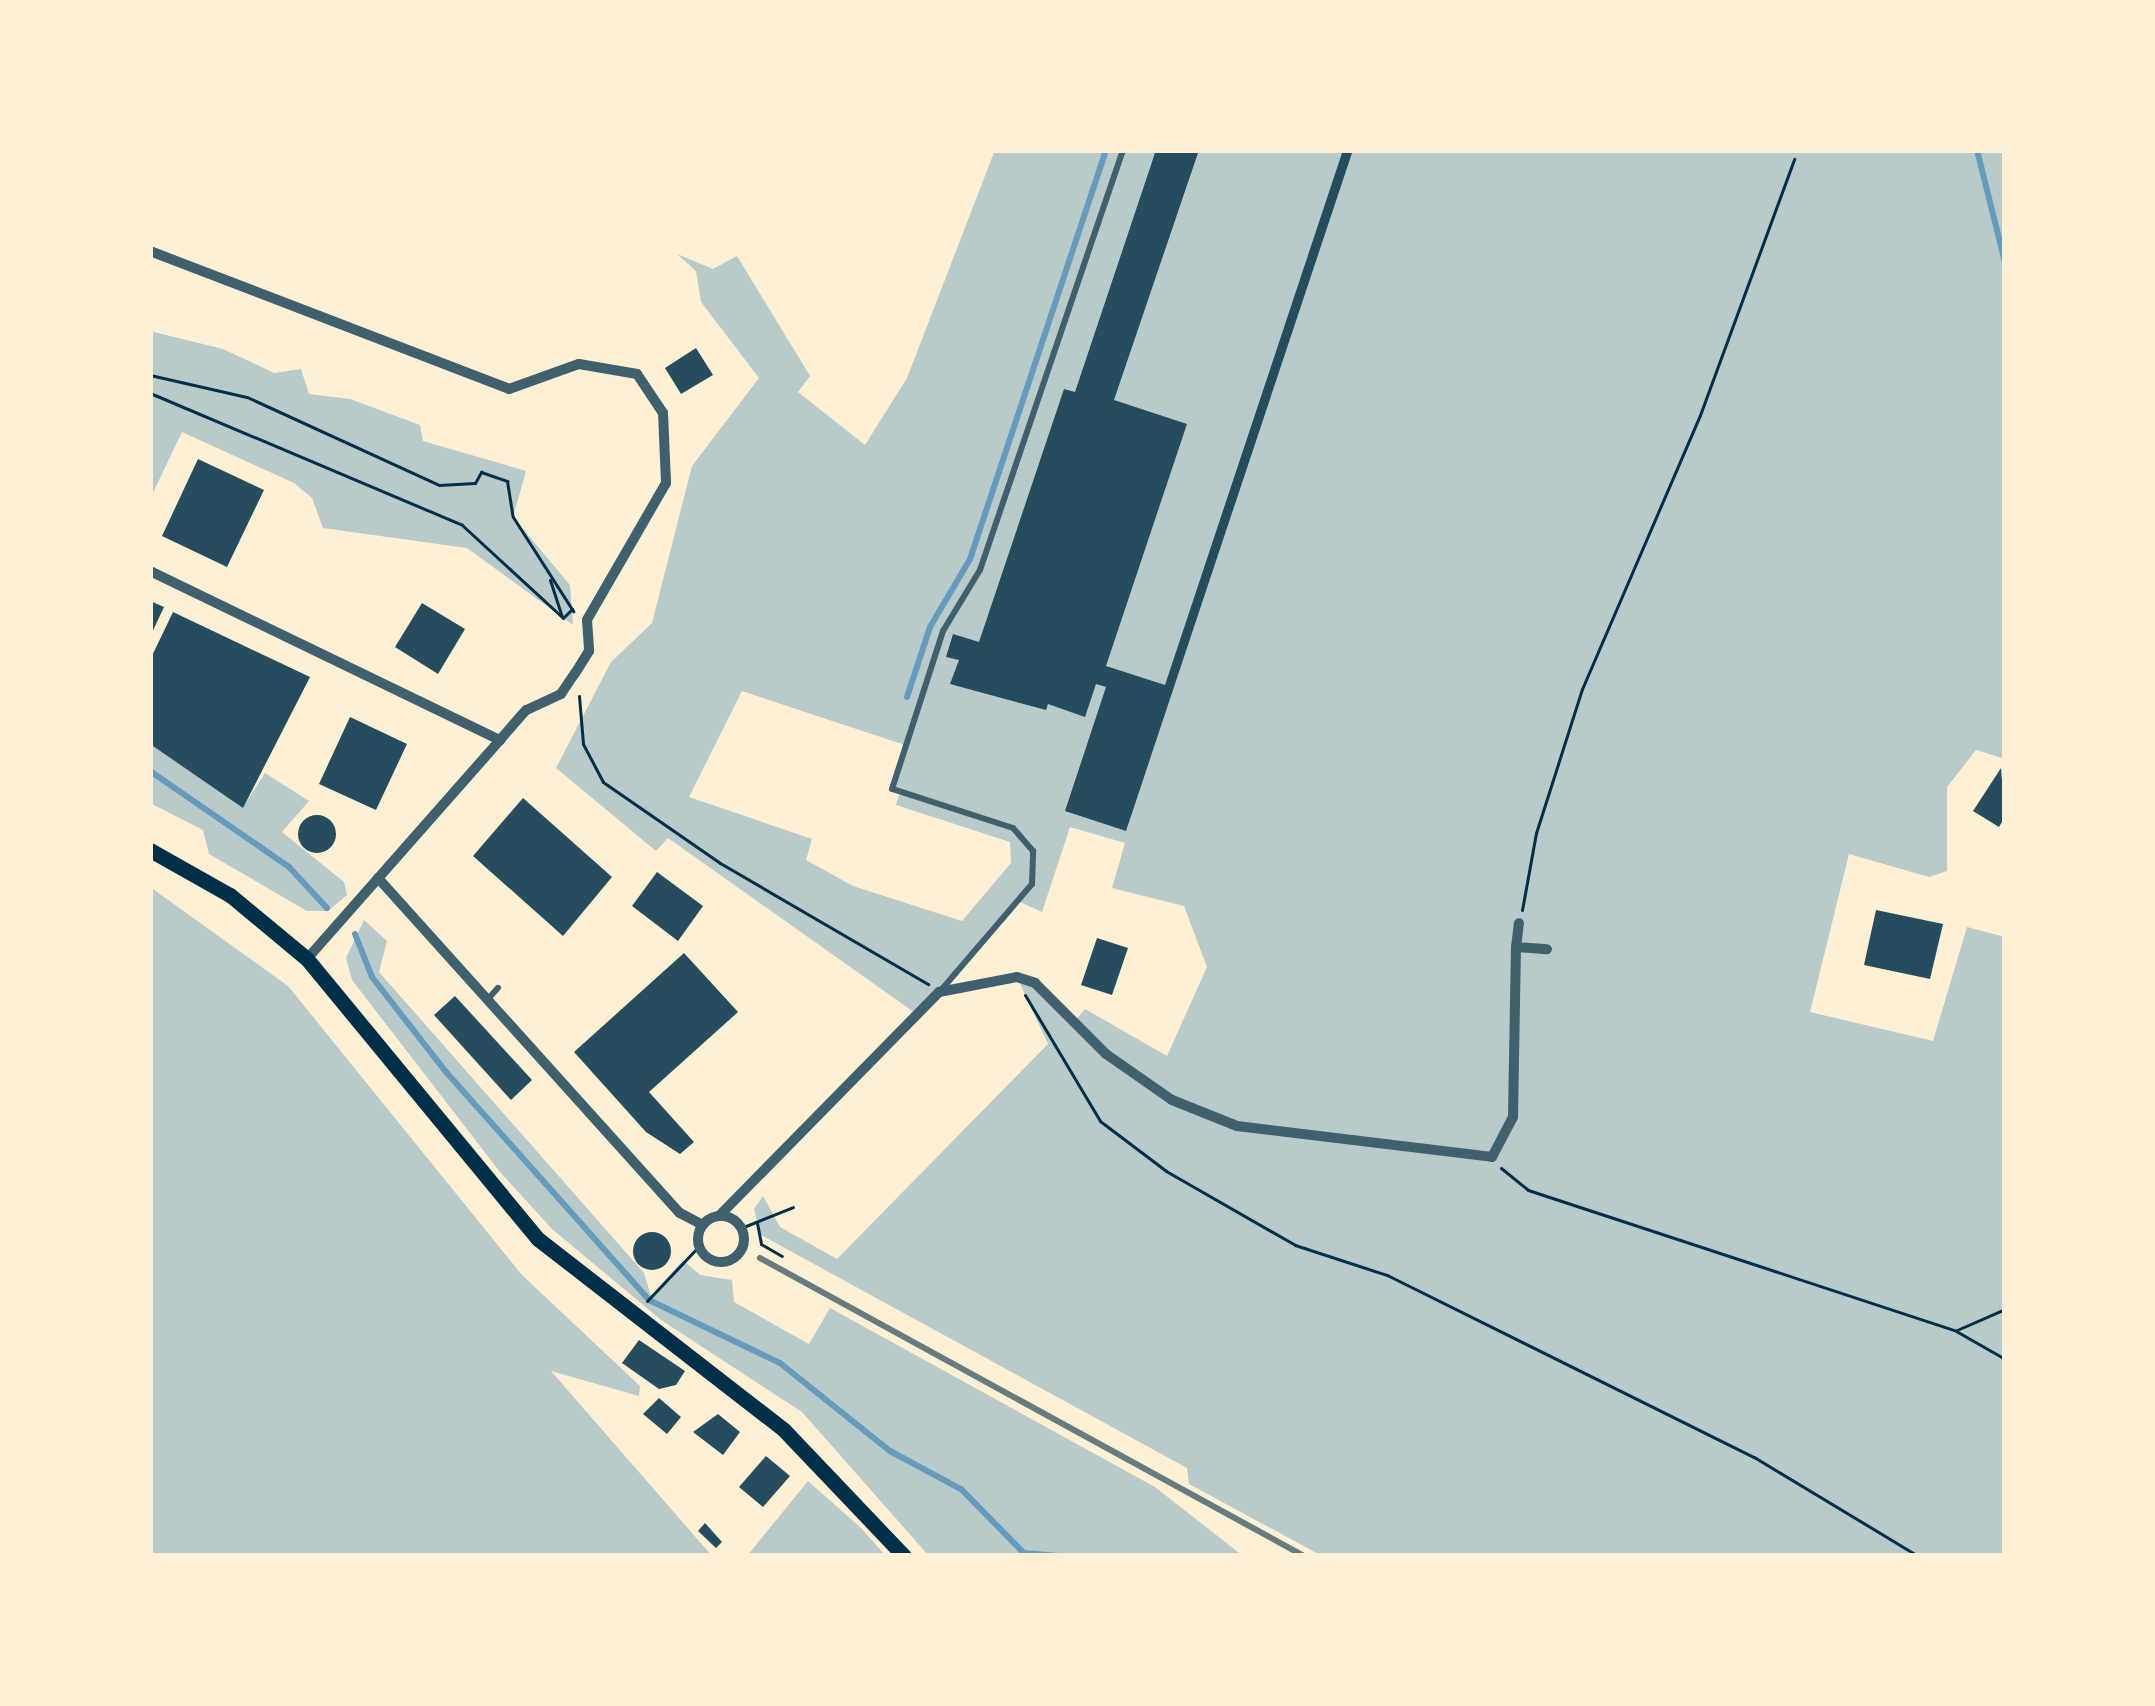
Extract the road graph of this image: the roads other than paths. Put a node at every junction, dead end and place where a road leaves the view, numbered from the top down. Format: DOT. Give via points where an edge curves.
graph roads {
  1 [pos="1123,150"];
  2 [pos="150,251"];
  3 [pos="150,571"];
  4 [pos="500,740"];
  5 [pos="150,850"];
  6 [pos="378,878"];
  7 [pos="1520,923"];
  8 [pos="1516,947"];
  9 [pos="1547,949"];
  10 [pos="307,959"];
  11 [pos="498,988"];
  12 [pos="939,992"];
  13 [pos="488,999"];
  14 [pos="719,1216"];
  15 [pos="703,1225"];
  16 [pos="904,1556"];
  1 -- 12 [label="lane" via="980,570 943,631 892,789 1012,828 1033,851 1032,884"];
  2 -- 4 [label="street" via="509,389 579,364 637,374 663,413 666,483 587,620 589,651 575,673 561,694 526,710"];
  3 -- 4 [label="street"];
  4 -- 6 [label="street"];
  5 -- 10 [label="main road" via="230,895"];
  6 -- 10 [label="street"];
  6 -- 13 [label="street"];
  7 -- 8 [label="street"];
  8 -- 9 [label="street"];
  8 -- 12 [label="street" via="1513,1118 1492,1157 1238,1126 1172,1100 1106,1054 1035,983 1017,977"];
  10 -- 16 [label="main road" via="538,1239 784,1430"];
  11 -- 13 [label="lane"];
  12 -- 14 [label="street"];
  13 -- 15 [label="street" via="680,1213"];
  14 -- 15 [label="street"];
  14 -- 15 [label="street" via="741,1228 742,1250 730,1260 708,1258 699,1246"];
}
